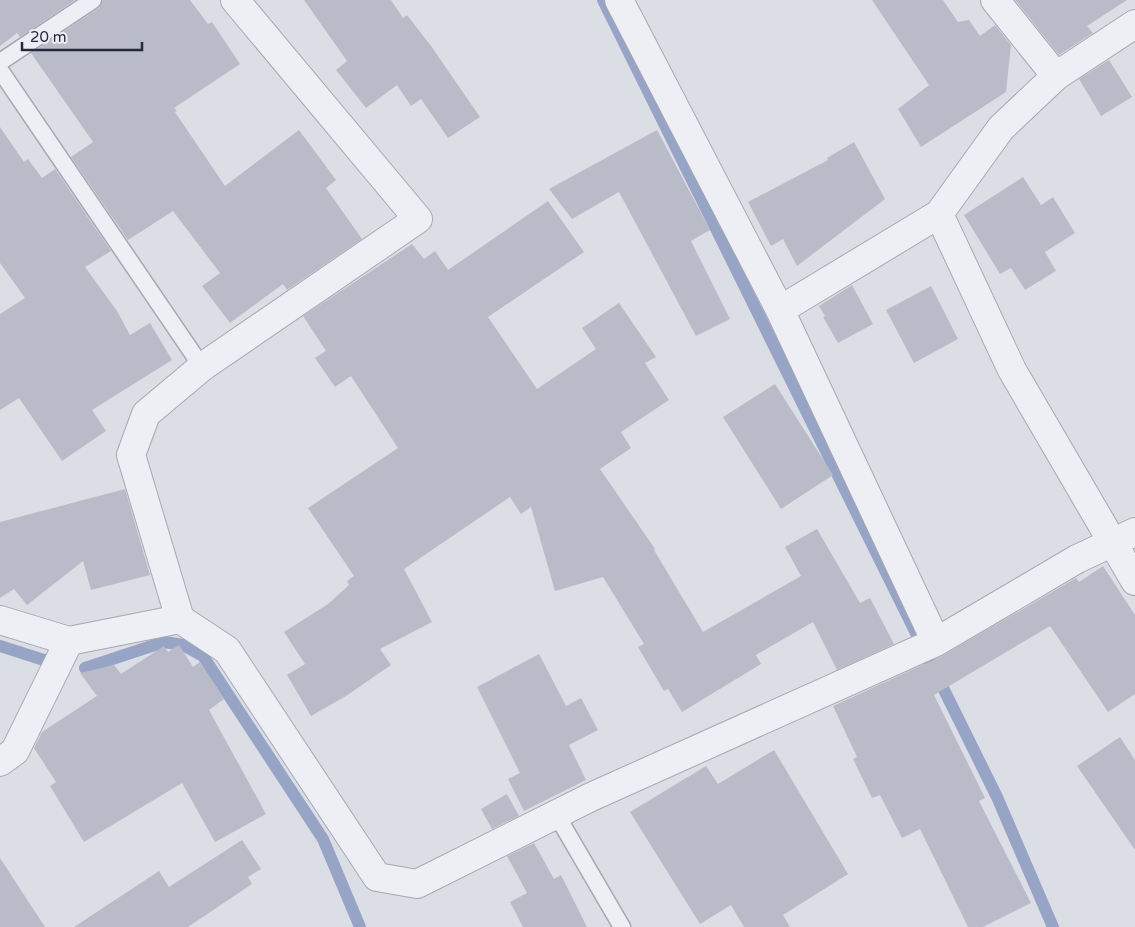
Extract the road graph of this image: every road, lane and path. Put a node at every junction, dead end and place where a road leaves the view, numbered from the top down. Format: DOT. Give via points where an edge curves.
graph roads {
  1 [pos="93,0"];
  2 [pos="235,0"];
  3 [pos="619,0"];
  4 [pos="995,0"];
  5 [pos="1135,24"];
  6 [pos="0,62"];
  7 [pos="0,70"];
  8 [pos="1056,76"];
  9 [pos="939,214"];
  10 [pos="780,310"];
  11 [pos="202,367"];
  12 [pos="1123,537"];
  13 [pos="1135,581"];
  14 [pos="180,618"];
  15 [pos="0,620"];
  16 [pos="69,641"];
  17 [pos="936,642"];
  18 [pos="0,762"];
  19 [pos="556,814"];
  20 [pos="622,927"];
  1 -- 6 [label="lane"];
  2 -- 11 [label="street" via="418,219"];
  3 -- 10 [label="street"];
  4 -- 8 [label="street"];
  5 -- 8 [label="street"];
  7 -- 11 [label="lane"];
  8 -- 9 [label="street" via="1001,128"];
  9 -- 10 [label="street"];
  9 -- 12 [label="street" via="1012,370"];
  10 -- 17 [label="street"];
  11 -- 14 [label="street" via="146,414 131,455"];
  12 -- 13 [label="street"];
  12 -- 17 [label="street" via="1077,559"];
  14 -- 16 [label="street"];
  14 -- 19 [label="street" via="227,650 377,877 417,884"];
  15 -- 16 [label="street"];
  16 -- 18 [label="street" via="15,751"];
  17 -- 19 [label="street"];
  19 -- 20 [label="lane"];
}
